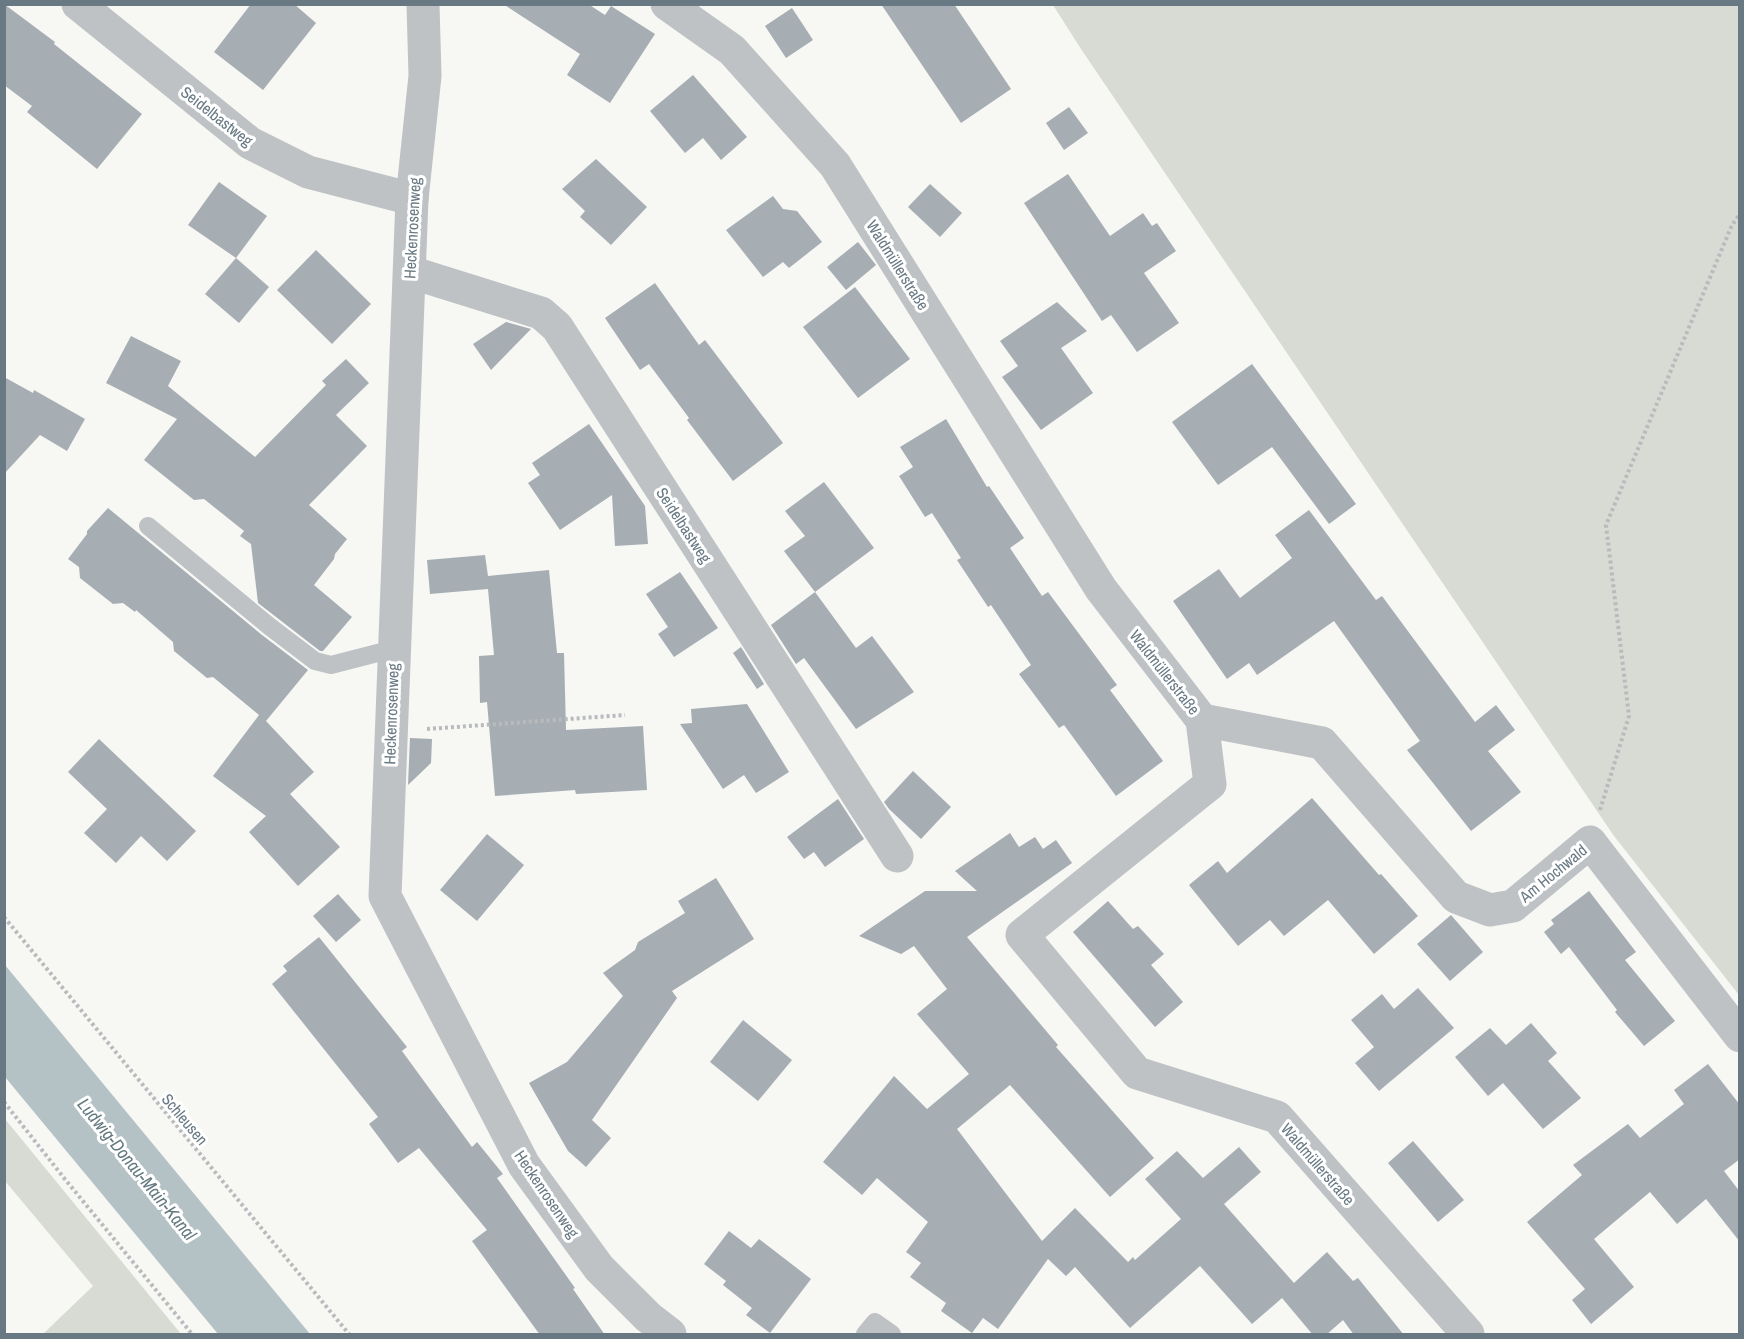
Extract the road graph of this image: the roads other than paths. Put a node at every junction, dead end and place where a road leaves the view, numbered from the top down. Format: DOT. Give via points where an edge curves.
graph roads {
  1 [pos="78,4"];
  2 [pos="423,4"];
  3 [pos="667,4"];
  4 [pos="412,199"];
  5 [pos="410,272"];
  6 [pos="148,526"];
  7 [pos="393,649"];
  8 [pos="1202,720"];
  9 [pos="897,856"];
  10 [pos="1740,1036"];
  11 [pos="670,1335"];
  12 [pos="865,1335"];
  13 [pos="892,1335"];
  14 [pos="1468,1335"];
  1 -- 4 [label="street, Seidelbastweg" via="250,143 308,172"];
  2 -- 4 [label="street, Heckenrosenweg" via="424,76"];
  3 -- 8 [label="street, Waldmüllerstraße" via="732,50 836,165 1101,589"];
  4 -- 5 [label="street, Heckenrosenweg"];
  5 -- 7 [label="street, Heckenrosenweg"];
  5 -- 9 [label="street, Seidelbastweg" via="541,313 557,327"];
  6 -- 7 [label="lane" via="315,660 331,665"];
  7 -- 11 [label="street, Heckenrosenweg" via="385,896 524,1165 599,1268"];
  8 -- 10 [label="street, Am Hochwald" via="1322,743 1456,897 1490,910 1513,906 1590,842"];
  8 -- 14 [label="street, Waldmüllerstraße" via="1210,784 1022,934 1137,1073 1277,1117"];
  12 -- 13 [label="lane" via="874,1322"];
}
